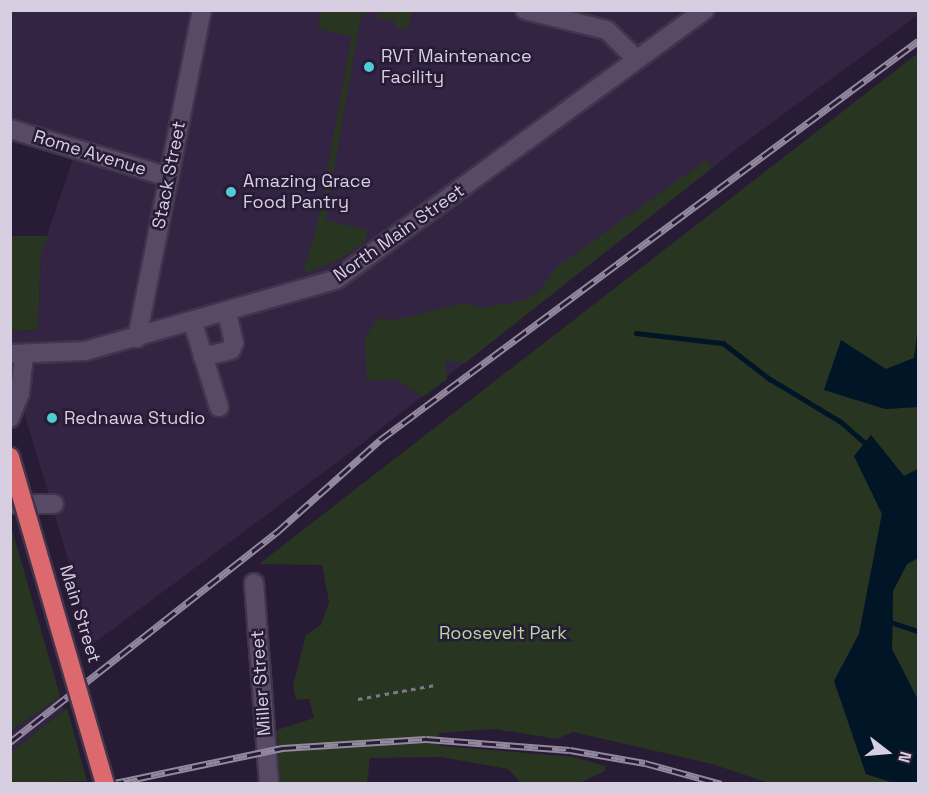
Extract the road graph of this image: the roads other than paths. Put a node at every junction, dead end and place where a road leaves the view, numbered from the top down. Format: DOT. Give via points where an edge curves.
graph roads {
  1 [pos="202,10"];
  2 [pos="525,10"];
  3 [pos="705,10"];
  4 [pos="637,60"];
  5 [pos="10,129"];
  6 [pos="169,177"];
  7 [pos="227,313"];
  8 [pos="193,322"];
  9 [pos="136,339"];
  10 [pos="17,354"];
  11 [pos="203,357"];
  12 [pos="219,408"];
  13 [pos="10,418"];
  14 [pos="10,457"];
  15 [pos="10,504"];
  16 [pos="54,504"];
  17 [pos="254,583"];
  18 [pos="105,783"];
  19 [pos="269,783"];
  1 -- 6 [label="street, Stack Street"];
  2 -- 4 [label="street" via="607,30"];
  3 -- 4 [label="street, North Main Street"];
  4 -- 7 [label="street, North Main Street" via="354,269 315,288"];
  5 -- 6 [label="street, Rome Avenue"];
  6 -- 9 [label="street, Stack Street"];
  7 -- 8 [label="street, North Main Street"];
  7 -- 11 [label="street" via="234,343 231,350"];
  8 -- 9 [label="street, North Main Street"];
  8 -- 11 [label="street"];
  9 -- 10 [label="street, North Main Street" via="85,351"];
  10 -- 13 [label="street" via="20,393"];
  11 -- 12 [label="street"];
  14 -- 18 [label="highway, Main Street, bridge"];
  15 -- 16 [label="street"];
  17 -- 19 [label="street, Miller Street"];
}
